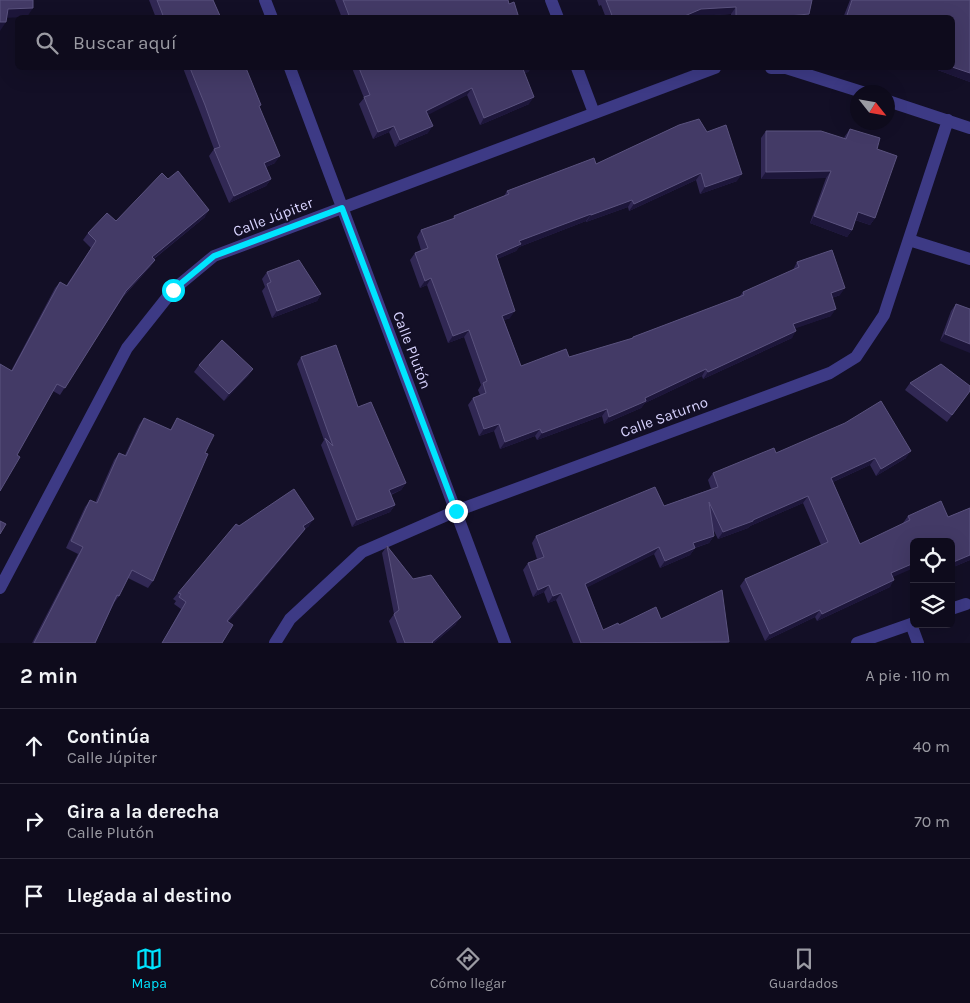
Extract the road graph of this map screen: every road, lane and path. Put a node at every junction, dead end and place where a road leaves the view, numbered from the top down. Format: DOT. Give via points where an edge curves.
graph roads {
  1 [pos="265,0"];
  2 [pos="551,0"];
  3 [pos="271,15"];
  4 [pos="557,15"];
  5 [pos="291,70"];
  6 [pos="578,70"];
  7 [pos="710,70"];
  8 [pos="792,70"];
  9 [pos="850,88"];
  10 [pos="895,103"];
  11 [pos="594,113"];
  12 [pos="948,120"];
  13 [pos="970,128"];
  14 [pos="342,208"];
  15 [pos="908,240"];
  16 [pos="970,259"];
  17 [pos="456,511"];
  18 [pos="0,588"];
  19 [pos="966,604"];
  20 [pos="955,608"];
  21 [pos="910,624"];
  22 [pos="914,628"];
  23 [pos="274,643"];
  24 [pos="505,643"];
  25 [pos="857,643"];
  26 [pos="918,643"];
  1 -- 3 [label="street"];
  2 -- 4 [label="street"];
  5 -- 14 [label="street, Calle Plutón"];
  6 -- 11 [label="street"];
  7 -- 11 [label="street, Calle Júpiter"];
  8 -- 9 [label="street"];
  10 -- 12 [label="street"];
  11 -- 14 [label="street, Calle Júpiter"];
  12 -- 13 [label="street"];
  12 -- 15 [label="street, Calle Saturno"];
  14 -- 17 [label="street, Calle Plutón"];
  14 -- 18 [label="street, Calle Júpiter" via="214,256 173,290 128,348"];
  15 -- 16 [label="street"];
  15 -- 17 [label="street, Calle Saturno" via="884,315 856,357 830,374"];
  17 -- 23 [label="street, Calle Saturno" via="362,552 290,618"];
  17 -- 24 [label="street, Calle Plutón"];
  19 -- 20 [label="street"];
  21 -- 25 [label="street"];
  22 -- 26 [label="street"];
}
